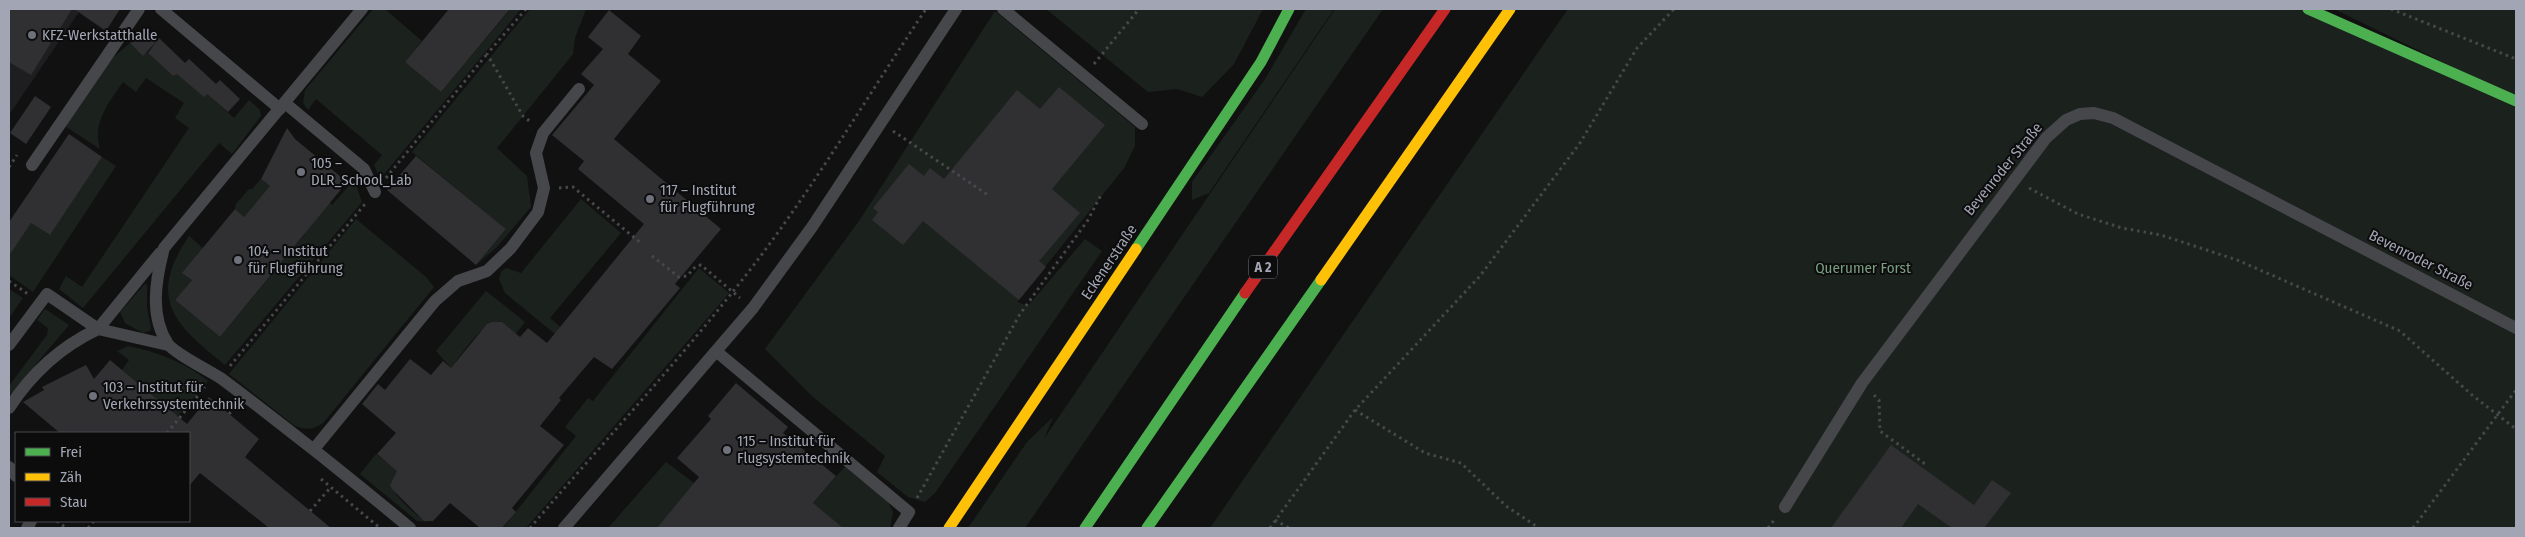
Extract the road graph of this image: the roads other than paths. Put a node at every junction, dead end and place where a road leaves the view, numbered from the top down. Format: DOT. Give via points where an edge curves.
graph roads {
  1 [pos="139,9"];
  2 [pos="161,9"];
  3 [pos="362,9"];
  4 [pos="956,9"];
  5 [pos="1003,9"];
  6 [pos="1289,9"];
  7 [pos="1445,9"];
  8 [pos="1510,9"];
  9 [pos="2308,9"];
  10 [pos="579,90"];
  11 [pos="2516,101"];
  12 [pos="282,106"];
  13 [pos="1142,124"];
  14 [pos="32,166"];
  15 [pos="375,192"];
  16 [pos="164,248"];
  17 [pos="2516,328"];
  18 [pos="98,329"];
  19 [pos="9,345"];
  20 [pos="168,346"];
  21 [pos="717,352"];
  22 [pos="9,408"];
  23 [pos="314,449"];
  24 [pos="1785,506"];
  25 [pos="410,528"];
  26 [pos="564,528"];
  27 [pos="899,528"];
  28 [pos="949,528"];
  29 [pos="1085,528"];
  30 [pos="1148,528"];
  1 -- 14 [label="lane"];
  2 -- 12 [label="lane"];
  3 -- 12 [label="lane"];
  4 -- 21 [label="lane" via="812,227"];
  5 -- 13 [label="lane"];
  6 -- 28 [label="main road, Eckenerstraße" via="1261,62"];
  7 -- 29 [label="main road, A 2" via="1205,350"];
  8 -- 30 [label="main road"];
  9 -- 11 [label="main road"];
  10 -- 23 [label="lane" via="543,133 536,153 544,188 538,212 511,248 487,271 458,281 435,301"];
  12 -- 15 [label="lane" via="364,169"];
  12 -- 16 [label="lane"];
  16 -- 18 [label="lane"];
  16 -- 20 [label="lane" via="157,273 156,295 159,323"];
  17 -- 24 [label="lane, Bevenroder Straße" via="2113,118 2094,113 2080,114 2066,120 2046,138 2013,180 1862,383"];
  18 -- 19 [label="lane" via="47,294"];
  18 -- 20 [label="lane"];
  18 -- 22 [label="lane" via="63,349 37,372"];
  20 -- 23 [label="lane" via="220,378"];
  21 -- 26 [label="lane"];
  21 -- 27 [label="lane" via="909,512"];
  23 -- 25 [label="lane"];
}
